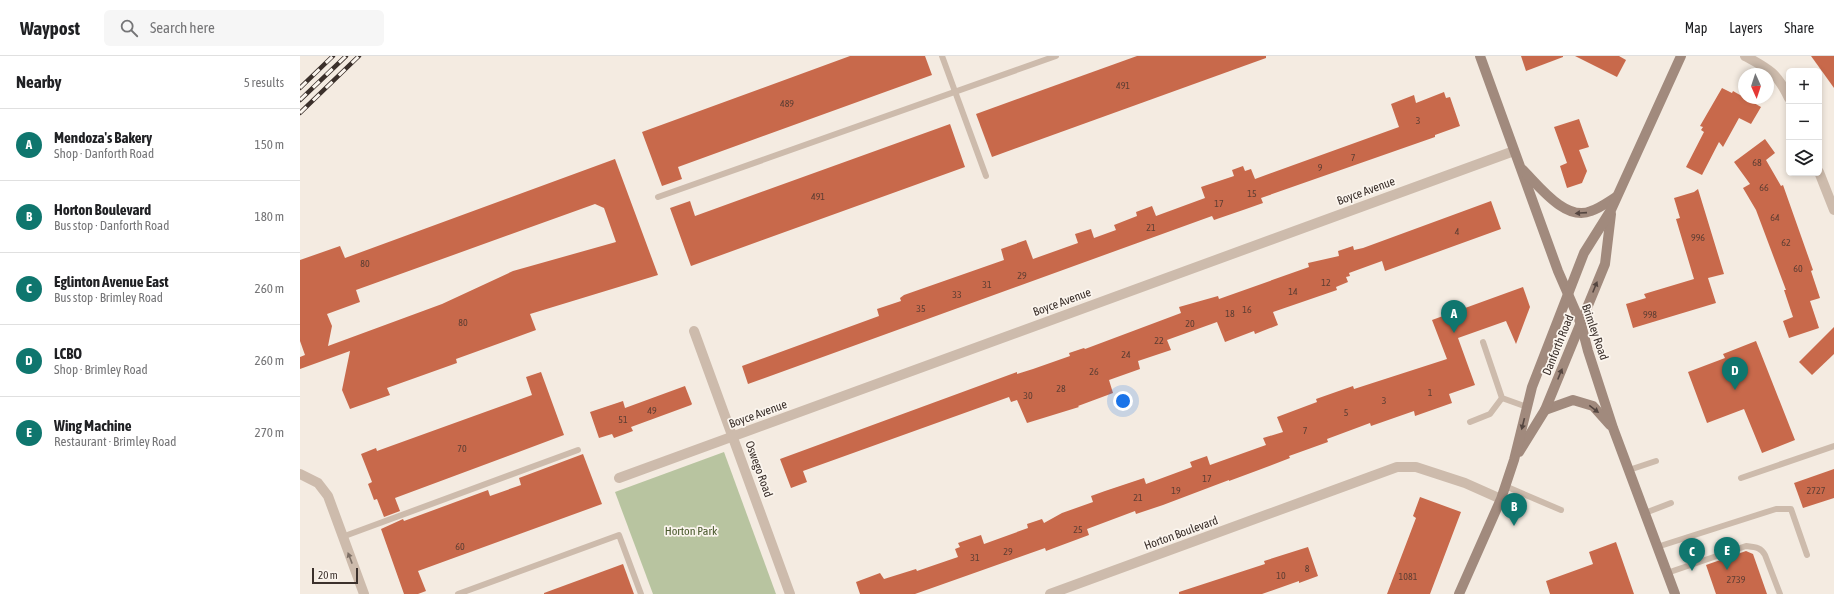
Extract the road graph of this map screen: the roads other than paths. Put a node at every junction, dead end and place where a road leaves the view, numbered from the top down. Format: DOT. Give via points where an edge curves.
graph roads {
  1 [pos="942,56"];
  2 [pos="1056,56"];
  3 [pos="1480,56"];
  4 [pos="1681,56"];
  5 [pos="1745,56"];
  6 [pos="955,92"];
  7 [pos="1786,93"];
  8 [pos="1514,151"];
  9 [pos="1520,168"];
  10 [pos="986,176"];
  11 [pos="1821,176"];
  12 [pos="1616,197"];
  13 [pos="658,198"];
  14 [pos="1611,210"];
  15 [pos="1834,210"];
  16 [pos="1568,295"];
  17 [pos="1581,324"];
  18 [pos="694,331"];
  19 [pos="1484,342"];
  20 [pos="1502,398"];
  21 [pos="1527,407"];
  22 [pos="1545,410"];
  23 [pos="1470,422"];
  24 [pos="1613,428"];
  25 [pos="734,436"];
  26 [pos="1834,446"];
  27 [pos="578,450"];
  28 [pos="1514,460"];
  29 [pos="1656,460"];
  30 [pos="1629,470"];
  31 [pos="300,474"];
  32 [pos="619,478"];
  33 [pos="1742,478"];
  34 [pos="1505,486"];
  35 [pos="1501,498"];
  36 [pos="1671,503"];
  37 [pos="1561,510"];
  38 [pos="1645,513"];
  39 [pos="342,537"];
  40 [pos="1658,547"];
  41 [pos="1807,555"];
  42 [pos="1667,573"];
  43 [pos="364,594"];
  44 [pos="458,594"];
  45 [pos="641,594"];
  46 [pos="790,594"];
  47 [pos="1050,594"];
  48 [pos="1459,594"];
  49 [pos="1675,594"];
  50 [pos="1780,594"];
  1 -- 6 [label="lane"];
  2 -- 6 [label="lane"];
  3 -- 8 [label="main road, Brimley Road"];
  4 -- 12 [label="main road, Danforth Road"];
  5 -- 7 [label="street" via="1773,72"];
  6 -- 10 [label="lane"];
  6 -- 13 [label="lane"];
  8 -- 9 [label="main road, Brimley Road"];
  8 -- 25 [label="street, Boyce Avenue"];
  12 -- 9 [label="main road, one-way" via="1590,212 1574,214 1560,206"];
  9 -- 16 [label="main road, Brimley Road"];
  11 -- 15 [label="street"];
  12 -- 14 [label="main road, Danforth Road"];
  14 -- 16 [label="main road, Danforth Road" via="1584,253"];
  17 -- 14 [label="main road, Danforth Road, one-way" via="1605,264"];
  16 -- 17 [label="main road, Brimley Road"];
  16 -- 21 [label="main road, Danforth Road"];
  22 -- 17 [label="main road, Danforth Road, one-way"];
  17 -- 24 [label="main road, Brimley Road"];
  18 -- 25 [label="street, Oswego Road"];
  19 -- 20 [label="lane"];
  20 -- 21 [label="lane"];
  20 -- 23 [label="lane" via="1490,414"];
  21 -- 28 [label="main road, Danforth Road, one-way"];
  22 -- 24 [label="main road, one-way" via="1573,400 1593,406"];
  22 -- 28 [label="main road, Danforth Road"];
  24 -- 30 [label="main road, Brimley Road"];
  25 -- 32 [label="street, Boyce Avenue"];
  25 -- 46 [label="street, Oswego Road"];
  26 -- 33 [label="lane"];
  27 -- 39 [label="lane"];
  28 -- 34 [label="main road, Danforth Road"];
  29 -- 30 [label="lane"];
  30 -- 38 [label="main road, Brimley Road"];
  31 -- 39 [label="street" via="323,487"];
  34 -- 35 [label="main road, Danforth Road"];
  34 -- 37 [label="lane"];
  35 -- 47 [label="street, Horton Boulevard" via="1416,467 1397,467"];
  35 -- 48 [label="main road, Danforth Road"];
  36 -- 38 [label="lane"];
  38 -- 40 [label="main road, Brimley Road"];
  43 -- 39 [label="street, one-way"];
  40 -- 41 [label="lane" via="1786,508 1791,509"];
  40 -- 42 [label="main road, Brimley Road"];
  42 -- 49 [label="main road, Brimley Road"];
  42 -- 50 [label="lane" via="1746,546 1756,547 1765,555"];
  44 -- 45 [label="lane" via="619,535"];
}
